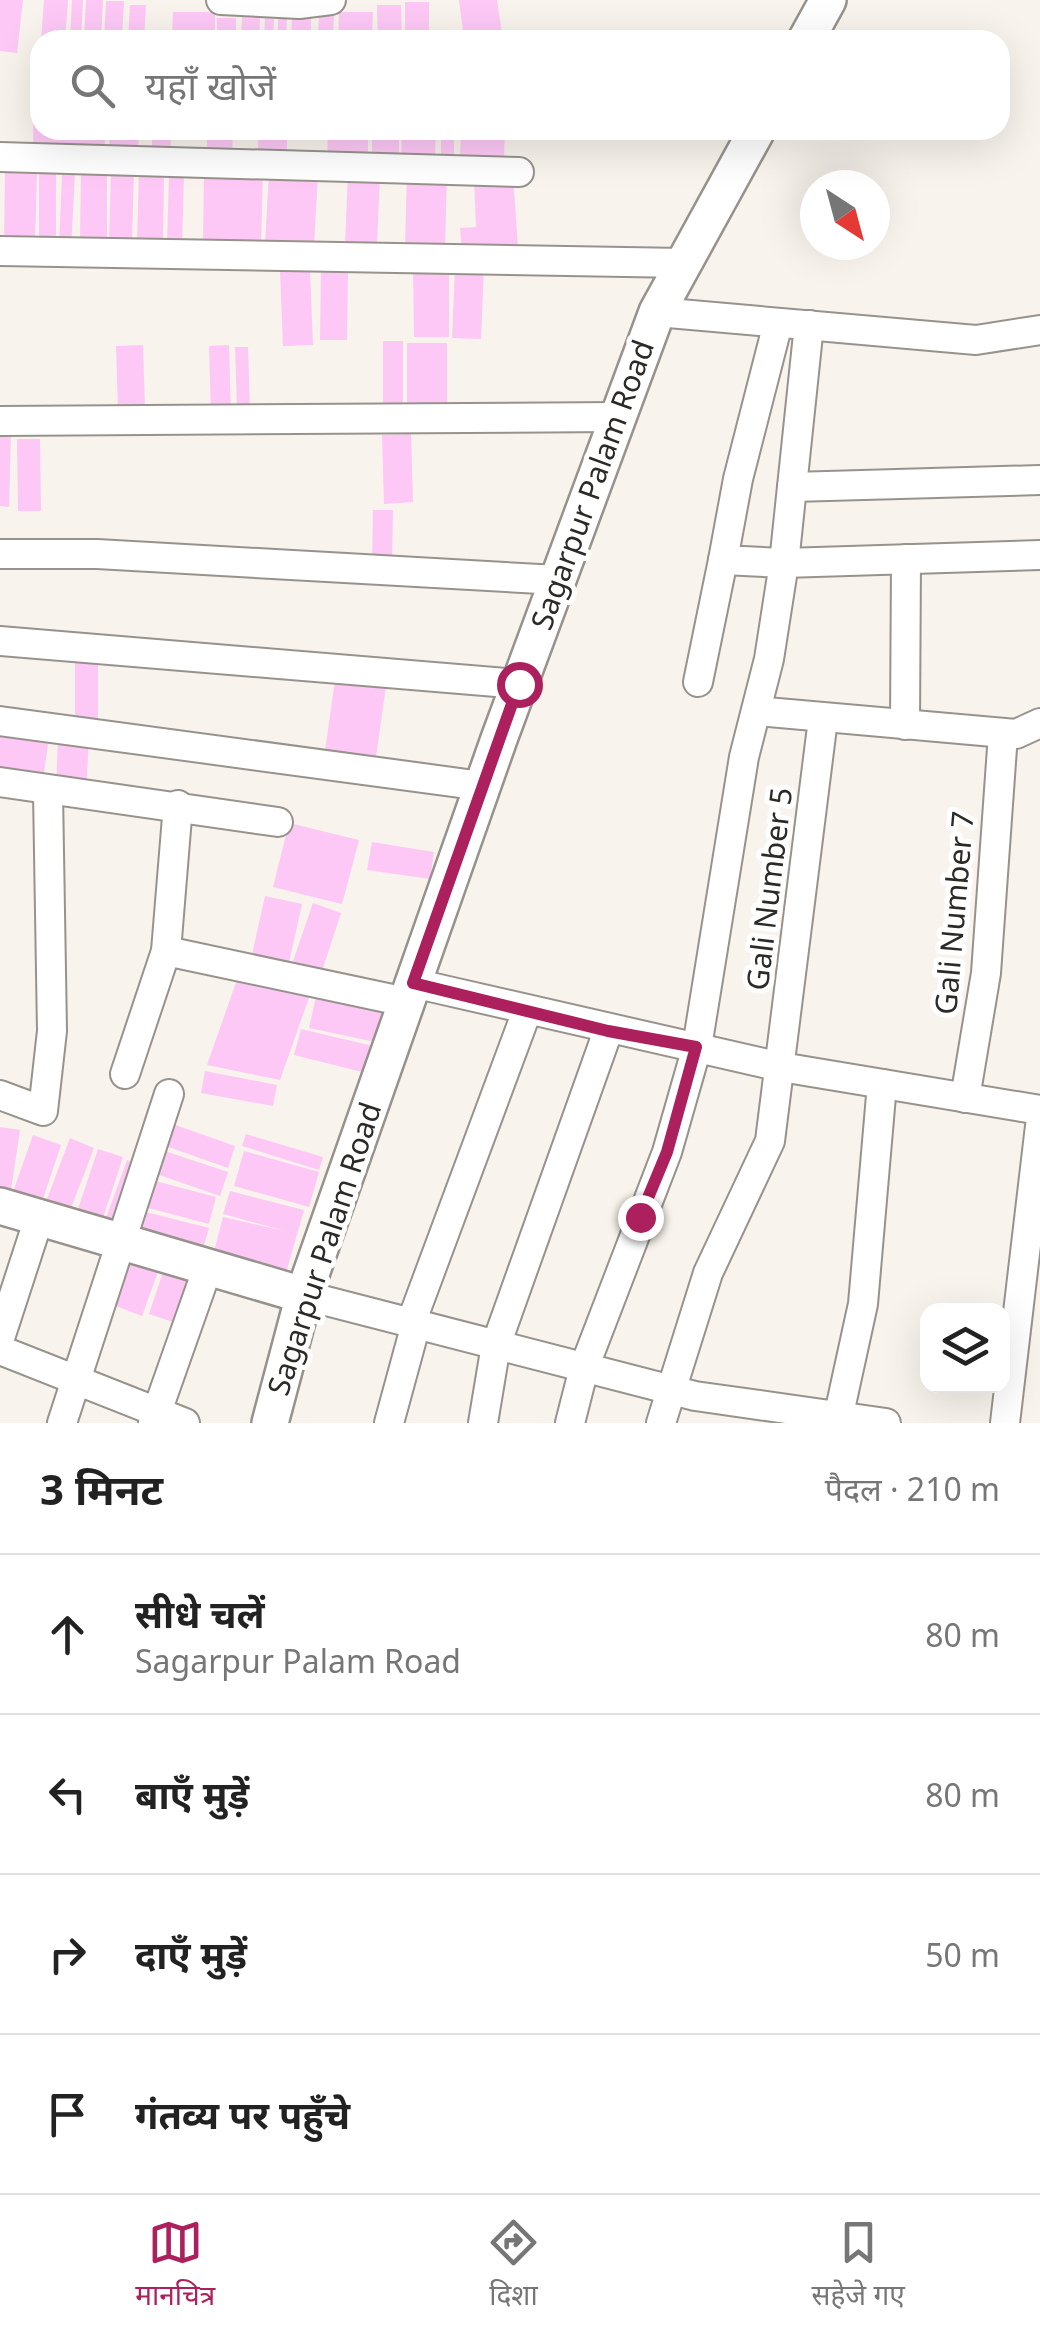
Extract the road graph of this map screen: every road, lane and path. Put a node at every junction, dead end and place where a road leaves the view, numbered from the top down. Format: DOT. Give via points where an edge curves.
graph roads {
  1 [pos="221,0"];
  2 [pos="330,0"];
  3 [pos="828,0"];
  4 [pos="273,1"];
  5 [pos="812,30"];
  6 [pos="752,140"];
  7 [pos="0,156"];
  8 [pos="519,172"];
  9 [pos="0,251"];
  10 [pos="684,263"];
  11 [pos="657,312"];
  12 [pos="778,322"];
  13 [pos="808,325"];
  14 [pos="1040,330"];
  15 [pos="618,416"];
  16 [pos="0,421"];
  17 [pos="1040,480"];
  18 [pos="792,488"];
  19 [pos="0,554"];
  20 [pos="1040,555"];
  21 [pos="906,559"];
  22 [pos="723,560"];
  23 [pos="784,563"];
  24 [pos="558,580"];
  25 [pos="0,640"];
  26 [pos="698,682"];
  27 [pos="519,684"];
  28 [pos="756,710"];
  29 [pos="823,719"];
  30 [pos="0,721"];
  31 [pos="1040,723"];
  32 [pos="905,725"];
  33 [pos="1004,734"];
  34 [pos="0,782"];
  35 [pos="482,786"];
  36 [pos="48,792"];
  37 [pos="178,805"];
  38 [pos="278,822"];
  39 [pos="166,951"];
  40 [pos="410,992"];
  41 [pos="528,1011"];
  42 [pos="608,1031"];
  43 [pos="696,1047"];
  44 [pos="781,1067"];
  45 [pos="125,1074"];
  46 [pos="882,1084"];
  47 [pos="169,1094"];
  48 [pos="0,1095"];
  49 [pos="966,1098"];
  50 [pos="1040,1110"];
  51 [pos="1040,1126"];
  52 [pos="0,1206"];
  53 [pos="39,1218"];
  54 [pos="119,1241"];
  55 [pos="208,1267"];
  56 [pos="304,1296"];
  57 [pos="413,1324"];
  58 [pos="0,1338"];
  59 [pos="496,1345"];
  60 [pos="0,1351"];
  61 [pos="584,1368"];
  62 [pos="76,1380"];
  63 [pos="668,1390"];
  64 [pos="748,1413"];
  65 [pos="155,1417"];
  66 [pos="838,1420"];
  67 [pos="62,1423"];
  68 [pos="185,1423"];
  69 [pos="270,1423"];
  70 [pos="389,1423"];
  71 [pos="483,1423"];
  72 [pos="570,1423"];
  73 [pos="661,1423"];
  74 [pos="886,1423"];
  75 [pos="1005,1423"];
  1 -- 4 [label="street"];
  2 -- 4 [label="street"];
  3 -- 5 [label="street"];
  6 -- 10 [label="street, Sagarpur Palam Road"];
  7 -- 8 [label="street"];
  9 -- 10 [label="street"];
  10 -- 11 [label="street, Sagarpur Palam Road"];
  11 -- 12 [label="street"];
  11 -- 15 [label="street, Sagarpur Palam Road"];
  12 -- 13 [label="street"];
  12 -- 22 [label="street"];
  13 -- 14 [label="street" via="976,340"];
  13 -- 18 [label="street"];
  15 -- 16 [label="street"];
  15 -- 24 [label="street, Sagarpur Palam Road"];
  17 -- 18 [label="street"];
  18 -- 23 [label="street"];
  19 -- 24 [label="street"];
  20 -- 21 [label="street"];
  21 -- 23 [label="street"];
  21 -- 32 [label="street"];
  22 -- 23 [label="street"];
  22 -- 26 [label="street"];
  23 -- 28 [label="street"];
  24 -- 27 [label="street, Sagarpur Palam Road"];
  25 -- 27 [label="street"];
  27 -- 35 [label="street, Sagarpur Palam Road"];
  28 -- 29 [label="street"];
  28 -- 43 [label="street"];
  29 -- 32 [label="street"];
  29 -- 44 [label="street, Gali Number 5"];
  30 -- 35 [label="street"];
  31 -- 33 [label="street" via="1028,732"];
  32 -- 33 [label="street"];
  33 -- 49 [label="street, Gali Number 7" via="986,973"];
  34 -- 36 [label="street"];
  35 -- 40 [label="street, Sagarpur Palam Road"];
  36 -- 37 [label="street"];
  36 -- 48 [label="street" via="52,1030 44,1111"];
  37 -- 38 [label="street"];
  37 -- 39 [label="street"];
  39 -- 40 [label="street"];
  39 -- 45 [label="street"];
  40 -- 41 [label="street"];
  40 -- 56 [label="street, Sagarpur Palam Road"];
  41 -- 42 [label="street"];
  41 -- 57 [label="street"];
  42 -- 43 [label="street"];
  42 -- 59 [label="street"];
  43 -- 44 [label="street"];
  43 -- 61 [label="street" via="667,1152"];
  44 -- 46 [label="street"];
  44 -- 63 [label="street, Gali Number 5" via="770,1141 708,1273"];
  46 -- 49 [label="street"];
  46 -- 66 [label="street" via="862,1304"];
  47 -- 54 [label="street"];
  49 -- 50 [label="street"];
  51 -- 75 [label="street"];
  52 -- 53 [label="street"];
  53 -- 54 [label="street"];
  53 -- 58 [label="street"];
  54 -- 55 [label="street"];
  54 -- 62 [label="street"];
  55 -- 56 [label="street"];
  55 -- 65 [label="street"];
  56 -- 57 [label="street"];
  56 -- 69 [label="street, Sagarpur Palam Road"];
  57 -- 59 [label="street"];
  57 -- 70 [label="street"];
  59 -- 61 [label="street"];
  59 -- 71 [label="street"];
  60 -- 62 [label="street"];
  61 -- 63 [label="street"];
  61 -- 72 [label="street"];
  62 -- 65 [label="street"];
  62 -- 67 [label="street"];
  63 -- 64 [label="street"];
  63 -- 73 [label="street, Gali Number 5"];
  64 -- 66 [label="street"];
  65 -- 68 [label="street"];
  66 -- 74 [label="street"];
}
